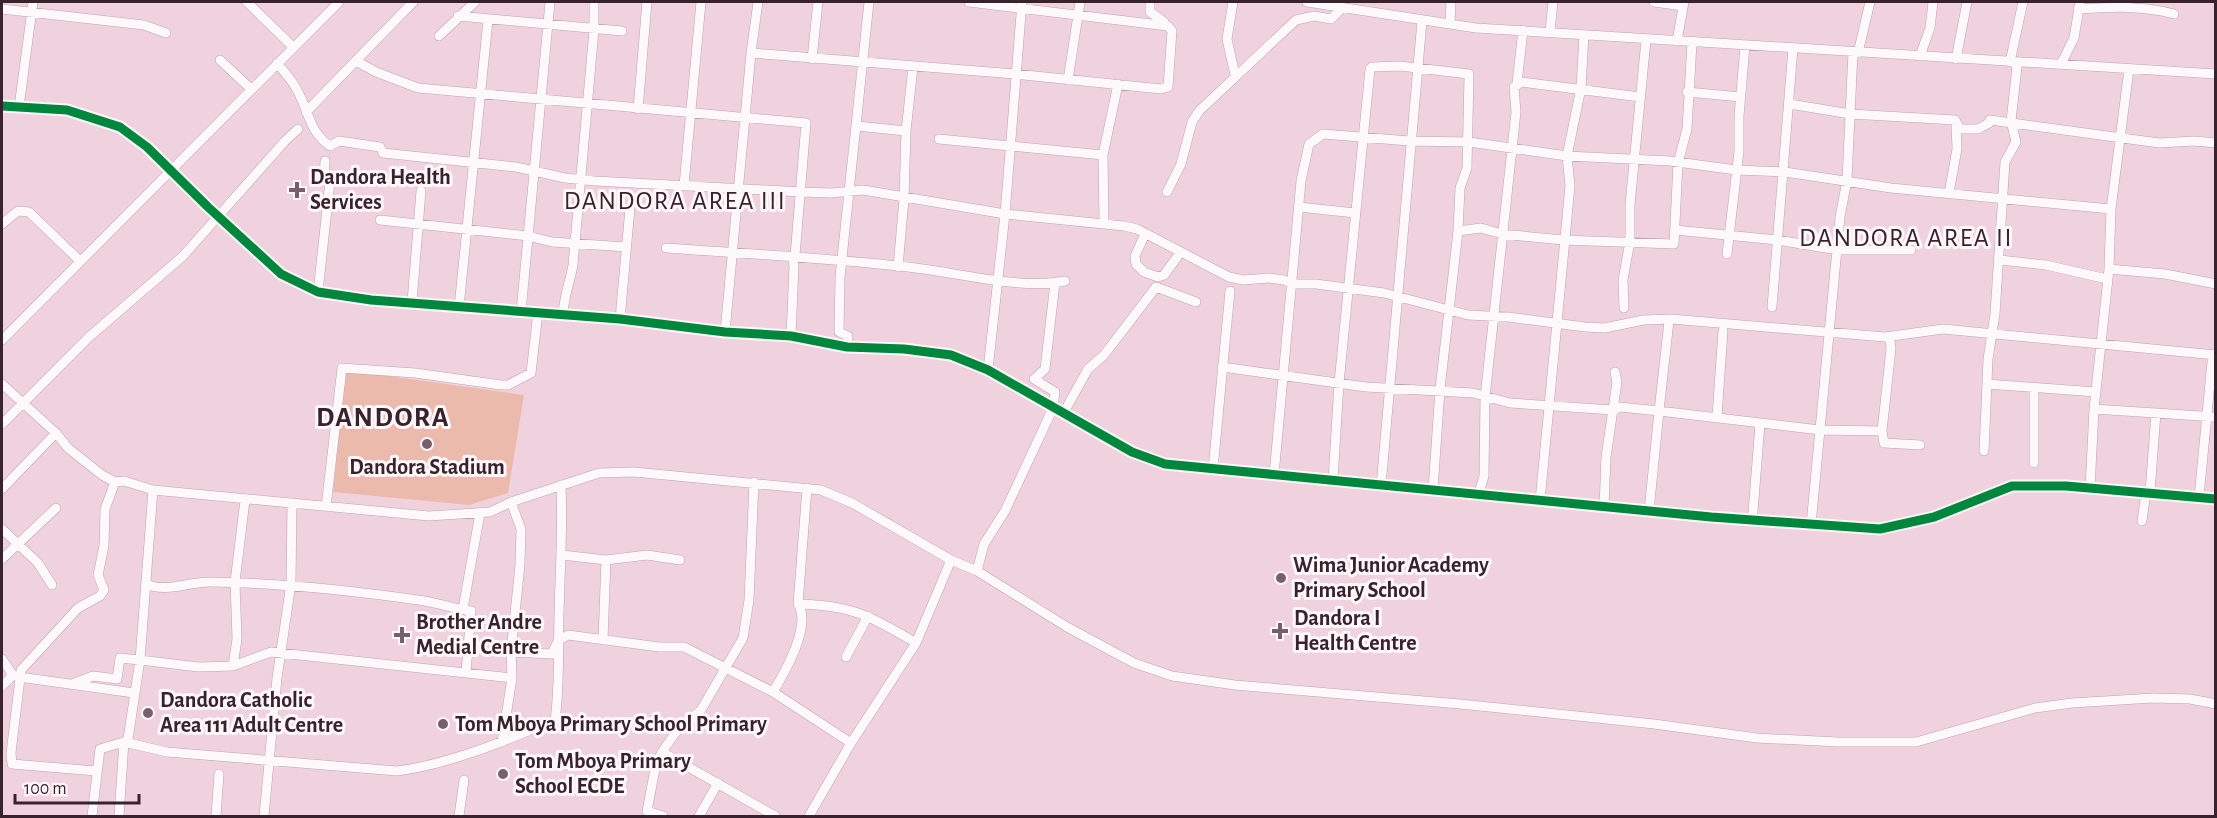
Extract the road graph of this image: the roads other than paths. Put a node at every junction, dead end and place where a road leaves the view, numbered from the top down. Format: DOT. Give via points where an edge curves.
graph roads {
  1 [pos="33,2"];
  2 [pos="247,2"];
  3 [pos="339,2"];
  4 [pos="413,2"];
  5 [pos="475,2"];
  6 [pos="550,2"];
  7 [pos="594,2"];
  8 [pos="647,2"];
  9 [pos="701,2"];
  10 [pos="758,2"];
  11 [pos="818,2"];
  12 [pos="868,2"];
  13 [pos="969,2"];
  14 [pos="1080,2"];
  15 [pos="1150,2"];
  16 [pos="1233,2"];
  17 [pos="1307,2"];
  18 [pos="1451,2"];
  19 [pos="1553,2"];
  20 [pos="1654,2"];
  21 [pos="1870,2"];
  22 [pos="1933,2"];
  23 [pos="1967,2"];
  24 [pos="2023,2"];
  25 [pos="1684,4"];
  26 [pos="1021,5"];
  27 [pos="2079,5"];
  28 [pos="1342,8"];
  29 [pos="2,9"];
  30 [pos="31,13"];
  31 [pos="1078,14"];
  32 [pos="2174,14"];
  33 [pos="458,16"];
  34 [pos="488,20"];
  35 [pos="1422,21"];
  36 [pos="1450,23"];
  37 [pos="547,25"];
  38 [pos="1168,26"];
  39 [pos="594,30"];
  40 [pos="1523,30"];
  41 [pos="622,31"];
  42 [pos="1550,31"];
  43 [pos="166,33"];
  44 [pos="1584,35"];
  45 [pos="439,36"];
  46 [pos="1647,40"];
  47 [pos="1677,40"];
  48 [pos="1692,43"];
  49 [pos="1745,46"];
  50 [pos="293,47"];
  51 [pos="1793,48"];
  52 [pos="1856,52"];
  53 [pos="751,53"];
  54 [pos="1920,56"];
  55 [pos="812,58"];
  56 [pos="1956,59"];
  57 [pos="220,60"];
  58 [pos="356,61"];
  59 [pos="2012,62"];
  60 [pos="278,63"];
  61 [pos="861,63"];
  62 [pos="2061,64"];
  63 [pos="913,67"];
  64 [pos="1419,69"];
  65 [pos="2129,69"];
  66 [pos="1015,74"];
  67 [pos="2216,74"];
  68 [pos="1235,75"];
  69 [pos="1068,80"];
  70 [pos="1517,83"];
  71 [pos="1118,84"];
  72 [pos="1581,88"];
  73 [pos="251,89"];
  74 [pos="1687,92"];
  75 [pos="480,93"];
  76 [pos="1640,97"];
  77 [pos="1741,97"];
  78 [pos="540,98"];
  79 [pos="587,104"];
  80 [pos="1790,104"];
  81 [pos="2,106"];
  82 [pos="19,107"];
  83 [pos="638,109"];
  84 [pos="306,112"];
  85 [pos="690,114"];
  86 [pos="1850,114"];
  87 [pos="745,119"];
  88 [pos="1955,120"];
  89 [pos="2011,121"];
  90 [pos="857,126"];
  91 [pos="298,129"];
  92 [pos="906,131"];
  93 [pos="1364,136"];
  94 [pos="939,138"];
  95 [pos="2121,138"];
  96 [pos="1409,141"];
  97 [pos="1469,142"];
  98 [pos="2216,143"];
  99 [pos="1010,146"];
  100 [pos="1512,150"];
  101 [pos="1103,155"];
  102 [pos="1567,156"];
  103 [pos="325,161"];
  104 [pos="1635,161"];
  105 [pos="473,162"];
  106 [pos="1678,163"];
  107 [pos="171,170"];
  108 [pos="1736,170"];
  109 [pos="533,171"];
  110 [pos="1785,172"];
  111 [pos="580,179"];
  112 [pos="1847,180"];
  113 [pos="684,185"];
  114 [pos="739,188"];
  115 [pos="420,191"];
  116 [pos="850,191"];
  117 [pos="802,192"];
  118 [pos="1167,192"];
  119 [pos="1949,193"];
  120 [pos="2003,197"];
  121 [pos="904,199"];
  122 [pos="1299,207"];
  123 [pos="630,208"];
  124 [pos="2111,209"];
  125 [pos="1355,213"];
  126 [pos="1005,214"];
  127 [pos="217,216"];
  128 [pos="380,220"];
  129 [pos="1104,223"];
  130 [pos="2,224"];
  131 [pos="417,224"];
  132 [pos="465,230"];
  133 [pos="1675,230"];
  134 [pos="1458,231"];
  135 [pos="1145,234"];
  136 [pos="1502,234"];
  137 [pos="1730,235"];
  138 [pos="528,237"];
  139 [pos="1563,240"];
  140 [pos="1777,240"];
  141 [pos="1630,241"];
  142 [pos="574,244"];
  143 [pos="626,247"];
  144 [pos="666,248"];
  145 [pos="1838,250"];
  146 [pos="1911,250"];
  147 [pos="732,253"];
  148 [pos="1180,254"];
  149 [pos="1727,254"];
  150 [pos="793,256"];
  151 [pos="843,260"];
  152 [pos="2000,260"];
  153 [pos="81,261"];
  154 [pos="898,267"];
  155 [pos="2109,269"];
  156 [pos="2107,279"];
  157 [pos="998,280"];
  158 [pos="1065,281"];
  159 [pos="1055,283"];
  160 [pos="1292,284"];
  161 [pos="2216,284"];
  162 [pos="1349,289"];
  163 [pos="1230,291"];
  164 [pos="318,292"];
  165 [pos="1396,295"];
  166 [pos="412,302"];
  167 [pos="1196,302"];
  168 [pos="1772,306"];
  169 [pos="459,307"];
  170 [pos="1624,308"];
  171 [pos="1448,311"];
  172 [pos="520,312"];
  173 [pos="538,312"];
  174 [pos="563,314"];
  175 [pos="1495,315"];
  176 [pos="620,319"];
  177 [pos="1670,321"];
  178 [pos="1556,324"];
  179 [pos="1723,330"];
  180 [pos="725,332"];
  181 [pos="1992,332"];
  182 [pos="1830,333"];
  183 [pos="791,336"];
  184 [pos="2,338"];
  185 [pos="1890,341"];
  186 [pos="2101,342"];
  187 [pos="846,347"];
  188 [pos="2214,358"];
  189 [pos="1222,367"];
  190 [pos="988,370"];
  191 [pos="1615,372"];
  192 [pos="1283,376"];
  193 [pos="1339,383"];
  194 [pos="2,384"];
  195 [pos="1987,384"];
  196 [pos="1388,387"];
  197 [pos="2034,388"];
  198 [pos="1440,389"];
  199 [pos="2096,393"];
  200 [pos="1485,397"];
  201 [pos="22,403"];
  202 [pos="1549,405"];
  203 [pos="1053,408"];
  204 [pos="2094,409"];
  205 [pos="1613,410"];
  206 [pos="1659,411"];
  207 [pos="2156,413"];
  208 [pos="1063,414"];
  209 [pos="1717,416"];
  210 [pos="2211,417"];
  211 [pos="2,424"];
  212 [pos="1760,424"];
  213 [pos="1820,430"];
  214 [pos="1882,431"];
  215 [pos="56,433"];
  216 [pos="1920,445"];
  217 [pos="1984,451"];
  218 [pos="2034,463"];
  219 [pos="1213,469"];
  220 [pos="1274,475"];
  221 [pos="1333,480"];
  222 [pos="115,482"];
  223 [pos="754,482"];
  224 [pos="561,485"];
  225 [pos="1381,486"];
  226 [pos="807,488"];
  227 [pos="2,489"];
  228 [pos="2090,489"];
  229 [pos="153,490"];
  230 [pos="1433,490"];
  231 [pos="2148,492"];
  232 [pos="1479,493"];
  233 [pos="2199,498"];
  234 [pos="2216,499"];
  235 [pos="245,500"];
  236 [pos="1540,501"];
  237 [pos="511,502"];
  238 [pos="292,503"];
  239 [pos="326,507"];
  240 [pos="1604,507"];
  241 [pos="56,508"];
  242 [pos="1649,511"];
  243 [pos="480,513"];
  244 [pos="1749,519"];
  245 [pos="2142,522"];
  246 [pos="1811,525"];
  247 [pos="2,529"];
  248 [pos="18,545"];
  249 [pos="562,555"];
  250 [pos="2,560"];
  251 [pos="606,560"];
  252 [pos="680,560"];
  253 [pos="951,560"];
  254 [pos="977,571"];
  255 [pos="235,582"];
  256 [pos="146,584"];
  257 [pos="291,584"];
  258 [pos="52,585"];
  259 [pos="798,604"];
  260 [pos="464,609"];
  261 [pos="868,615"];
  262 [pos="603,640"];
  263 [pos="558,641"];
  264 [pos="916,643"];
  265 [pos="511,652"];
  266 [pos="283,653"];
  267 [pos="846,657"];
  268 [pos="2,659"];
  269 [pos="140,660"];
  270 [pos="233,666"];
  271 [pos="724,667"];
  272 [pos="466,673"];
  273 [pos="16,676"];
  274 [pos="512,678"];
  275 [pos="72,684"];
  276 [pos="2,686"];
  277 [pos="773,692"];
  278 [pos="134,693"];
  279 [pos="2216,704"];
  280 [pos="124,742"];
  281 [pos="502,742"];
  282 [pos="851,743"];
  283 [pos="662,752"];
  284 [pos="269,759"];
  285 [pos="96,771"];
  286 [pos="219,774"];
  287 [pos="464,780"];
  288 [pos="718,783"];
  289 [pos="92,816"];
  290 [pos="119,816"];
  291 [pos="216,816"];
  292 [pos="264,816"];
  293 [pos="459,816"];
  294 [pos="663,816"];
  295 [pos="699,816"];
  296 [pos="776,816"];
  297 [pos="809,816"];
  1 -- 30 [label="street"];
  2 -- 50 [label="street"];
  3 -- 50 [label="street"];
  4 -- 58 [label="street"];
  5 -- 33 [label="street"];
  6 -- 37 [label="street"];
  7 -- 39 [label="street"];
  8 -- 83 [label="street"];
  9 -- 85 [label="street"];
  10 -- 53 [label="street"];
  11 -- 55 [label="street"];
  12 -- 61 [label="street"];
  13 -- 26 [label="street"];
  14 -- 31 [label="street"];
  15 -- 38 [label="street" via="1150,12"];
  16 -- 68 [label="street" via="1227,39"];
  17 -- 28 [label="street"];
  18 -- 36 [label="street"];
  19 -- 42 [label="street"];
  20 -- 25 [label="street"];
  21 -- 52 [label="street"];
  22 -- 54 [label="street" via="1930,28"];
  23 -- 56 [label="street"];
  24 -- 59 [label="street"];
  25 -- 47 [label="street"];
  26 -- 31 [label="street"];
  26 -- 66 [label="street"];
  27 -- 32 [label="street" via="2129,6"];
  27 -- 62 [label="street" via="2074,38"];
  28 -- 35 [label="street"];
  28 -- 68 [label="street" via="1331,19 1314,16 1296,20"];
  29 -- 30 [label="street"];
  30 -- 43 [label="street" via="144,26"];
  30 -- 82 [label="street"];
  31 -- 38 [label="street"];
  31 -- 69 [label="street"];
  33 -- 34 [label="street"];
  33 -- 45 [label="street"];
  34 -- 37 [label="street"];
  34 -- 75 [label="street"];
  35 -- 36 [label="street"];
  35 -- 64 [label="street"];
  36 -- 40 [label="street"];
  37 -- 39 [label="street"];
  37 -- 78 [label="street"];
  38 -- 71 [label="street" via="1172,39 1167,88"];
  39 -- 41 [label="street"];
  39 -- 79 [label="street"];
  40 -- 42 [label="street"];
  40 -- 70 [label="street"];
  42 -- 44 [label="street"];
  44 -- 46 [label="street"];
  44 -- 72 [label="street"];
  46 -- 47 [label="street"];
  46 -- 76 [label="street"];
  47 -- 48 [label="street"];
  48 -- 49 [label="street"];
  48 -- 74 [label="street"];
  49 -- 51 [label="street"];
  49 -- 77 [label="street"];
  50 -- 60 [label="street"];
  51 -- 52 [label="street"];
  51 -- 80 [label="street"];
  52 -- 54 [label="street"];
  52 -- 86 [label="street"];
  53 -- 55 [label="street"];
  53 -- 87 [label="street"];
  54 -- 56 [label="street"];
  55 -- 61 [label="street"];
  56 -- 59 [label="street"];
  57 -- 73 [label="street"];
  58 -- 75 [label="street" via="418,88"];
  58 -- 84 [label="street"];
  59 -- 62 [label="street"];
  59 -- 89 [label="street" via="2017,66"];
  60 -- 73 [label="street"];
  60 -- 84 [label="street"];
  61 -- 63 [label="street"];
  61 -- 90 [label="street"];
  62 -- 65 [label="street"];
  63 -- 66 [label="street"];
  63 -- 92 [label="street"];
  64 -- 93 [label="street" via="1371,68"];
  64 -- 96 [label="street"];
  64 -- 97 [label="street" via="1470,75"];
  65 -- 67 [label="street"];
  65 -- 95 [label="street"];
  66 -- 69 [label="street"];
  66 -- 99 [label="street"];
  68 -- 118 [label="street" via="1192,122 1186,151"];
  69 -- 71 [label="street"];
  70 -- 72 [label="street"];
  70 -- 100 [label="street" via="1513,91 1517,100"];
  71 -- 101 [label="street"];
  72 -- 76 [label="street"];
  72 -- 102 [label="street"];
  73 -- 107 [label="street"];
  74 -- 77 [label="street"];
  74 -- 106 [label="street" via="1687,129"];
  75 -- 78 [label="street"];
  75 -- 105 [label="street"];
  76 -- 104 [label="street"];
  77 -- 108 [label="street"];
  78 -- 79 [label="street"];
  78 -- 109 [label="street"];
  79 -- 83 [label="street"];
  79 -- 111 [label="street"];
  80 -- 86 [label="street"];
  80 -- 110 [label="street"];
  81 -- 82 [label="street"];
  82 -- 107 [label="street" via="67,110 120,127"];
  83 -- 85 [label="street"];
  84 -- 105 [label="street" via="319,139 330,146 339,141 380,147 383,153"];
  85 -- 87 [label="street"];
  85 -- 113 [label="street"];
  86 -- 88 [label="street"];
  86 -- 112 [label="street"];
  87 -- 114 [label="street"];
  87 -- 117 [label="street" via="806,123"];
  88 -- 89 [label="street" via="1960,129 1978,129 1990,120"];
  88 -- 119 [label="street" via="1958,149"];
  89 -- 95 [label="street"];
  89 -- 120 [label="street" via="2016,142 2005,162"];
  90 -- 92 [label="street"];
  90 -- 116 [label="street"];
  91 -- 127 [label="street"];
  92 -- 121 [label="street"];
  93 -- 96 [label="street"];
  93 -- 122 [label="street" via="1323,134 1313,139 1306,150"];
  93 -- 125 [label="street"];
  94 -- 99 [label="street"];
  95 -- 98 [label="street"];
  95 -- 124 [label="street"];
  96 -- 97 [label="street"];
  96 -- 165 [label="street"];
  97 -- 100 [label="street"];
  97 -- 134 [label="street" via="1467,168 1460,188"];
  99 -- 101 [label="street"];
  99 -- 126 [label="street"];
  100 -- 102 [label="street"];
  100 -- 136 [label="street"];
  101 -- 129 [label="street"];
  102 -- 104 [label="street"];
  102 -- 139 [label="street" via="1570,186"];
  103 -- 164 [label="street" via="324,178 330,181"];
  104 -- 106 [label="street"];
  104 -- 141 [label="street"];
  105 -- 109 [label="street"];
  105 -- 132 [label="street"];
  106 -- 108 [label="street"];
  106 -- 133 [label="street"];
  107 -- 127 [label="street"];
  107 -- 153 [label="street"];
  108 -- 110 [label="street"];
  108 -- 137 [label="street"];
  109 -- 111 [label="street"];
  109 -- 138 [label="street"];
  110 -- 112 [label="street"];
  110 -- 140 [label="street"];
  111 -- 113 [label="street"];
  111 -- 142 [label="street"];
  112 -- 119 [label="street"];
  112 -- 145 [label="street"];
  113 -- 114 [label="street"];
  114 -- 117 [label="street"];
  114 -- 147 [label="street"];
  115 -- 131 [label="street"];
  116 -- 117 [label="street"];
  116 -- 121 [label="street" via="882,192"];
  116 -- 151 [label="street"];
  117 -- 150 [label="street"];
  119 -- 120 [label="street"];
  120 -- 124 [label="street"];
  120 -- 152 [label="street"];
  121 -- 126 [label="street"];
  121 -- 154 [label="street"];
  122 -- 125 [label="street"];
  122 -- 160 [label="street"];
  123 -- 143 [label="street"];
  124 -- 155 [label="street"];
  125 -- 162 [label="street"];
  126 -- 129 [label="street"];
  126 -- 157 [label="street"];
  127 -- 164 [label="street" via="281,274"];
  127 -- 201 [label="street" via="183,256 89,337"];
  128 -- 131 [label="street"];
  129 -- 135 [label="street"];
  130 -- 153 [label="street" via="18,211 29,212"];
  131 -- 132 [label="street"];
  131 -- 166 [label="street"];
  132 -- 138 [label="street"];
  132 -- 169 [label="street"];
  133 -- 137 [label="street"];
  133 -- 141 [label="street" via="1674,244"];
  134 -- 136 [label="street" via="1481,228"];
  134 -- 171 [label="street"];
  135 -- 148 [label="street"];
  135 -- 148 [label="street" via="1135,256 1136,264 1144,272 1164,275"];
  136 -- 139 [label="street"];
  136 -- 175 [label="street"];
  137 -- 140 [label="street"];
  137 -- 149 [label="street"];
  138 -- 142 [label="street"];
  138 -- 172 [label="street"];
  139 -- 141 [label="street"];
  139 -- 178 [label="street"];
  140 -- 145 [label="street"];
  140 -- 168 [label="street"];
  141 -- 170 [label="street" via="1623,280"];
  142 -- 143 [label="street"];
  142 -- 174 [label="street"];
  143 -- 176 [label="street"];
  144 -- 147 [label="street"];
  145 -- 146 [label="street"];
  145 -- 182 [label="street"];
  147 -- 150 [label="street"];
  147 -- 180 [label="street"];
  148 -- 160 [label="street" via="1229,277 1269,278"];
  150 -- 151 [label="street"];
  150 -- 183 [label="street"];
  151 -- 154 [label="street"];
  151 -- 187 [label="street" via="839,332 848,336"];
  152 -- 156 [label="street" via="2046,265"];
  152 -- 181 [label="street"];
  153 -- 184 [label="street"];
  154 -- 157 [label="street"];
  155 -- 156 [label="street"];
  155 -- 161 [label="street"];
  156 -- 186 [label="street"];
  157 -- 159 [label="street"];
  157 -- 190 [label="street"];
  158 -- 159 [label="street"];
  159 -- 203 [label="street" via="1045,369 1034,378 1055,392"];
  160 -- 162 [label="street"];
  160 -- 192 [label="street"];
  162 -- 165 [label="street"];
  162 -- 193 [label="street"];
  163 -- 189 [label="street"];
  164 -- 166 [label="street"];
  165 -- 171 [label="street"];
  165 -- 196 [label="street"];
  166 -- 169 [label="street"];
  167 -- 208 [label="street" via="1156,287 1104,355 1088,369"];
  169 -- 172 [label="street"];
  171 -- 175 [label="street"];
  171 -- 198 [label="street"];
  172 -- 173 [label="street"];
  173 -- 174 [label="street"];
  173 -- 239 [label="street" via="531,373 508,385 342,368"];
  174 -- 176 [label="street"];
  175 -- 178 [label="street"];
  175 -- 200 [label="street"];
  176 -- 180 [label="street"];
  177 -- 206 [label="street"];
  178 -- 182 [label="street" via="1605,328 1659,318"];
  178 -- 202 [label="street"];
  179 -- 209 [label="street"];
  180 -- 183 [label="street"];
  181 -- 182 [label="street" via="1943,328 1886,337"];
  181 -- 186 [label="street"];
  181 -- 195 [label="street"];
  182 -- 213 [label="street"];
  183 -- 187 [label="street"];
  185 -- 214 [label="street"];
  186 -- 188 [label="street"];
  186 -- 199 [label="street"];
  187 -- 190 [label="street" via="951,355"];
  188 -- 210 [label="street"];
  189 -- 192 [label="street"];
  189 -- 219 [label="street"];
  190 -- 203 [label="street"];
  191 -- 205 [label="street"];
  192 -- 193 [label="street"];
  192 -- 220 [label="street"];
  193 -- 196 [label="street"];
  193 -- 221 [label="street"];
  194 -- 201 [label="street"];
  195 -- 197 [label="street"];
  195 -- 217 [label="street"];
  196 -- 198 [label="street"];
  196 -- 225 [label="street"];
  197 -- 199 [label="street"];
  197 -- 218 [label="street"];
  198 -- 200 [label="street"];
  198 -- 230 [label="street"];
  199 -- 204 [label="street"];
  200 -- 202 [label="street" via="1510,404"];
  200 -- 232 [label="street" via="1484,476"];
  201 -- 211 [label="street"];
  201 -- 215 [label="street"];
  202 -- 205 [label="street"];
  202 -- 236 [label="street"];
  203 -- 208 [label="street"];
  203 -- 254 [label="street" via="1005,511 984,544"];
  204 -- 207 [label="street"];
  204 -- 228 [label="street"];
  205 -- 206 [label="street" via="1620,407"];
  205 -- 240 [label="street"];
  206 -- 209 [label="street"];
  206 -- 242 [label="street"];
  207 -- 210 [label="street"];
  207 -- 231 [label="street"];
  208 -- 219 [label="street" via="1148,460"];
  209 -- 212 [label="street"];
  210 -- 233 [label="street"];
  212 -- 213 [label="street"];
  212 -- 244 [label="street" via="1753,512"];
  213 -- 214 [label="street"];
  213 -- 246 [label="street"];
  214 -- 216 [label="street" via="1884,443"];
  215 -- 222 [label="street" via="68,448"];
  215 -- 227 [label="street"];
  219 -- 220 [label="street"];
  220 -- 221 [label="street"];
  221 -- 225 [label="street"];
  222 -- 229 [label="street"];
  222 -- 273 [label="street" via="105,509 98,575 104,590 63,623"];
  223 -- 224 [label="street" via="634,472 599,473"];
  223 -- 226 [label="street"];
  223 -- 271 [label="street" via="749,600 743,638"];
  224 -- 237 [label="street"];
  224 -- 249 [label="street"];
  225 -- 230 [label="street"];
  226 -- 253 [label="street" via="852,503"];
  226 -- 259 [label="street"];
  228 -- 231 [label="street"];
  228 -- 246 [label="street" via="2012,486 1934,517 1880,529"];
  229 -- 235 [label="street"];
  229 -- 256 [label="street"];
  230 -- 232 [label="street"];
  231 -- 233 [label="street"];
  231 -- 245 [label="street"];
  232 -- 236 [label="street"];
  233 -- 234 [label="street"];
  235 -- 238 [label="street"];
  235 -- 255 [label="street"];
  236 -- 240 [label="street"];
  237 -- 243 [label="street"];
  237 -- 265 [label="street" via="521,529"];
  238 -- 239 [label="street"];
  238 -- 257 [label="street"];
  239 -- 243 [label="street" via="429,516"];
  240 -- 242 [label="street"];
  241 -- 248 [label="street"];
  242 -- 244 [label="street"];
  243 -- 260 [label="street"];
  244 -- 246 [label="street"];
  247 -- 248 [label="street"];
  248 -- 250 [label="street"];
  248 -- 258 [label="street" via="38,563"];
  249 -- 251 [label="street"];
  249 -- 263 [label="street"];
  251 -- 252 [label="street" via="647,555"];
  251 -- 262 [label="street"];
  253 -- 254 [label="street"];
  253 -- 264 [label="street"];
  254 -- 279 [label="street" via="1134,663 1172,676 1235,685 1460,704 1757,738 1838,742 1916,742 2036,708 2072,703 2153,698"];
  255 -- 256 [label="street" via="162,587"];
  255 -- 257 [label="street"];
  255 -- 270 [label="street" via="237,639"];
  256 -- 269 [label="street"];
  257 -- 260 [label="street"];
  257 -- 266 [label="street"];
  259 -- 261 [label="street" via="831,605"];
  259 -- 277 [label="street" via="802,610 798,644"];
  260 -- 272 [label="street" via="471,611"];
  261 -- 264 [label="street"];
  261 -- 267 [label="street"];
  262 -- 263 [label="street" via="568,636"];
  262 -- 271 [label="street" via="684,648"];
  263 -- 265 [label="street" via="552,654"];
  263 -- 281 [label="street" via="560,686 555,720"];
  264 -- 282 [label="street"];
  265 -- 274 [label="street"];
  266 -- 270 [label="street" via="271,652"];
  266 -- 272 [label="street"];
  266 -- 284 [label="street"];
  268 -- 273 [label="street"];
  269 -- 270 [label="street" via="198,667"];
  269 -- 275 [label="street" via="120,658 117,679 93,676"];
  269 -- 278 [label="street"];
  271 -- 277 [label="street"];
  271 -- 283 [label="street" via="701,710 676,732"];
  272 -- 274 [label="street"];
  273 -- 275 [label="street"];
  273 -- 276 [label="street"];
  273 -- 285 [label="street" via="10,762"];
  274 -- 281 [label="street"];
  275 -- 278 [label="street"];
  277 -- 282 [label="street"];
  278 -- 280 [label="street" via="128,739"];
  280 -- 284 [label="street" via="167,752"];
  280 -- 285 [label="street" via="100,748"];
  280 -- 290 [label="street"];
  281 -- 284 [label="street" via="426,767 398,771"];
  282 -- 297 [label="street"];
  283 -- 288 [label="street"];
  283 -- 294 [label="street" via="647,811"];
  284 -- 292 [label="street"];
  285 -- 289 [label="street"];
  286 -- 291 [label="street"];
  287 -- 293 [label="street"];
  288 -- 295 [label="street"];
  288 -- 296 [label="street"];
}
